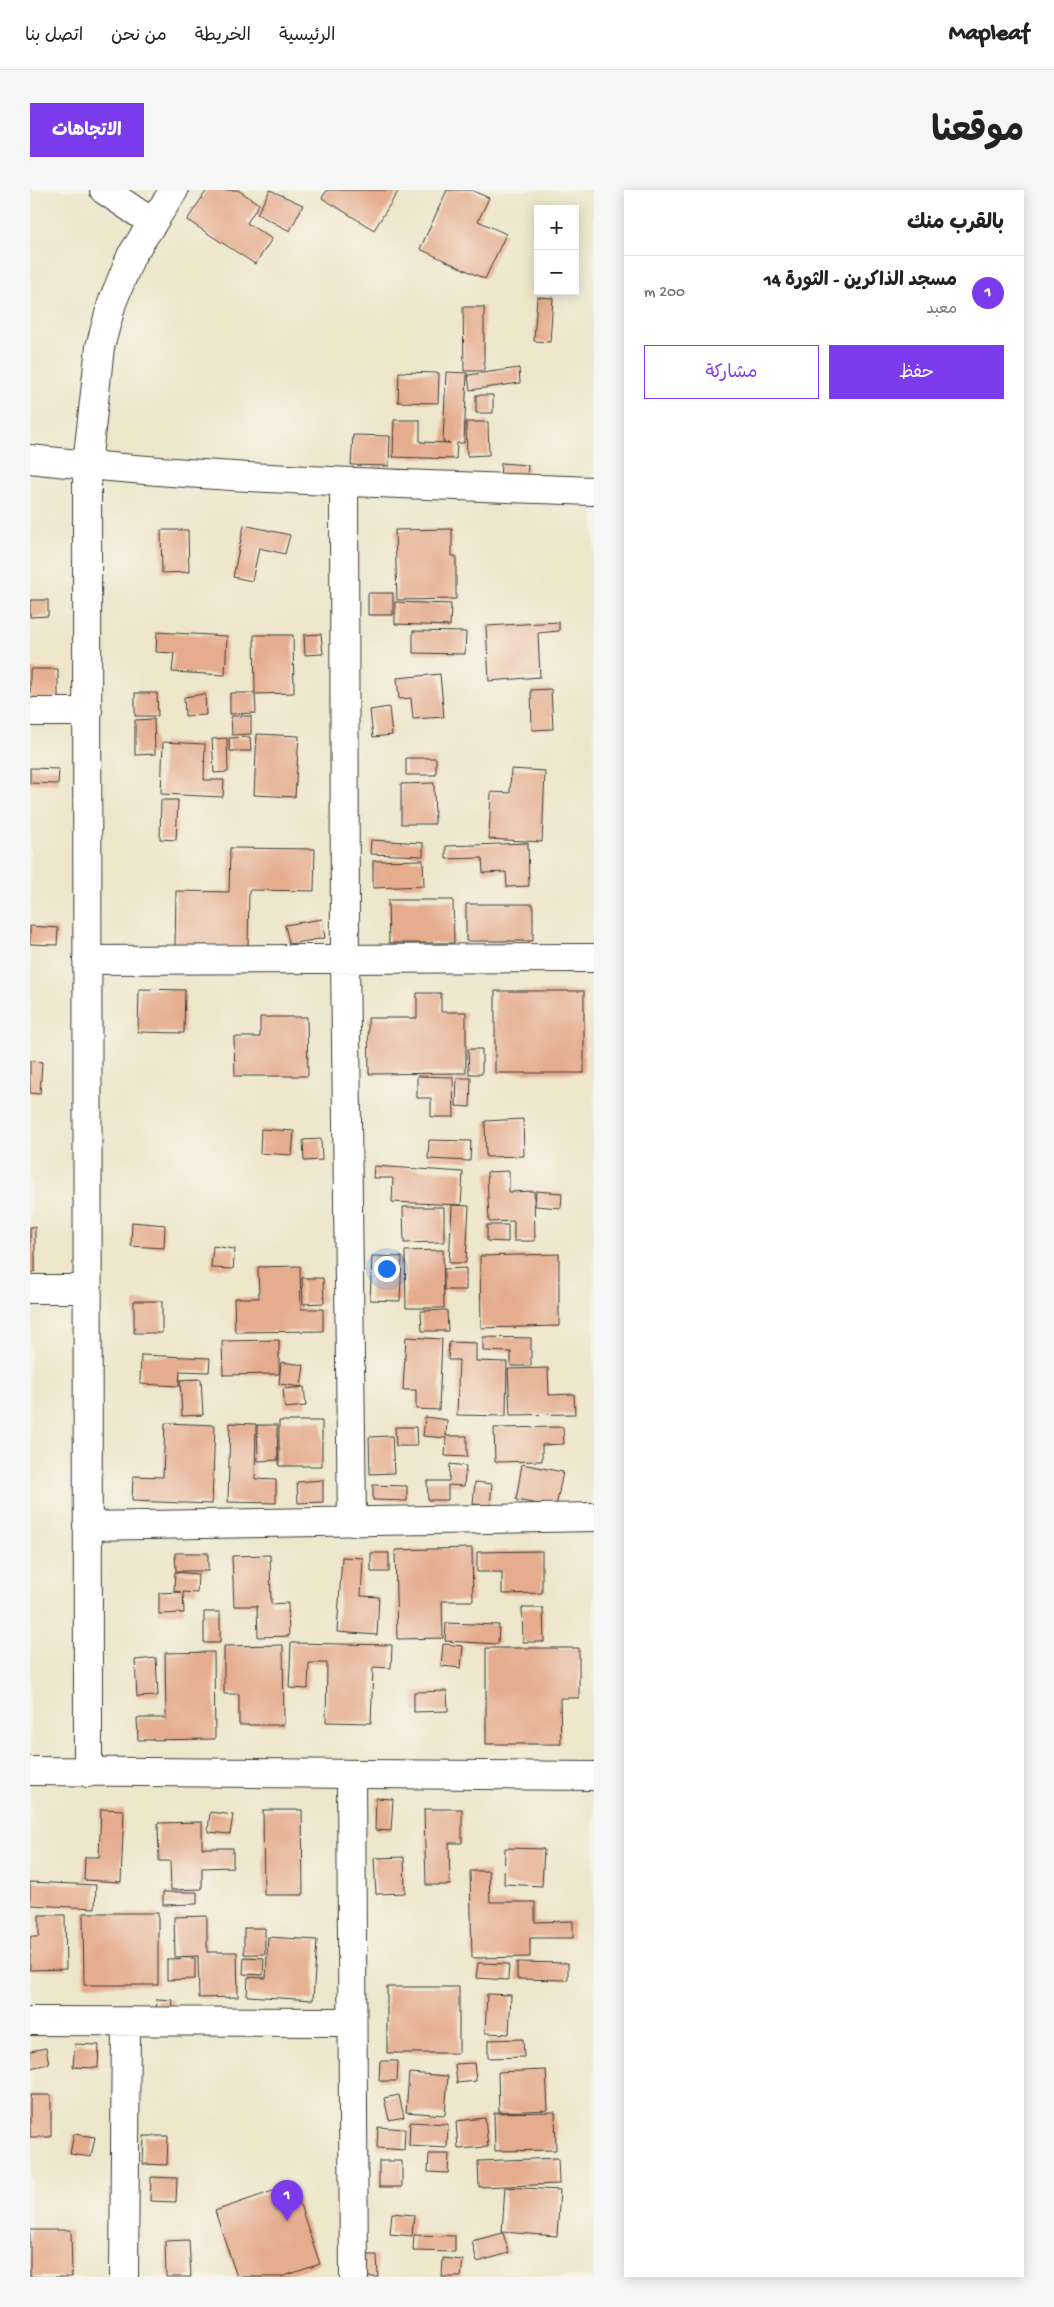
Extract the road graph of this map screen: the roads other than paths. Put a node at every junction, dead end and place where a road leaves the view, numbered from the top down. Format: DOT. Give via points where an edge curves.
graph roads {
  1 [pos="104,190"];
  2 [pos="174,190"];
  3 [pos="153,223"];
  4 [pos="30,459"];
  5 [pos="87,465"];
  6 [pos="344,482"];
  7 [pos="594,491"];
  8 [pos="30,712"];
  9 [pos="88,712"];
  10 [pos="594,958"];
  11 [pos="345,959"];
  12 [pos="87,960"];
  13 [pos="30,1289"];
  14 [pos="87,1289"];
  15 [pos="594,1517"];
  16 [pos="352,1522"];
  17 [pos="87,1526"];
  18 [pos="30,1771"];
  19 [pos="88,1772"];
  20 [pos="351,1774"];
  21 [pos="594,1776"];
  22 [pos="30,2021"];
  23 [pos="126,2022"];
  24 [pos="350,2022"];
  25 [pos="124,2277"];
  26 [pos="354,2277"];
  1 -- 3 [label="street"];
  2 -- 3 [label="street"];
  3 -- 5 [label="street" via="131,256 112,303 100,347"];
  4 -- 5 [label="street"];
  5 -- 6 [label="street"];
  5 -- 9 [label="street"];
  6 -- 7 [label="street"];
  6 -- 11 [label="street"];
  8 -- 9 [label="street"];
  9 -- 12 [label="street"];
  10 -- 11 [label="street"];
  11 -- 12 [label="street"];
  11 -- 16 [label="street"];
  12 -- 14 [label="street"];
  13 -- 14 [label="street"];
  14 -- 17 [label="street"];
  15 -- 16 [label="street"];
  16 -- 17 [label="street"];
  17 -- 19 [label="street"];
  18 -- 19 [label="street"];
  19 -- 20 [label="street"];
  20 -- 21 [label="street"];
  20 -- 24 [label="street"];
  22 -- 23 [label="street"];
  23 -- 24 [label="street"];
  23 -- 25 [label="street"];
  24 -- 26 [label="street"];
}
